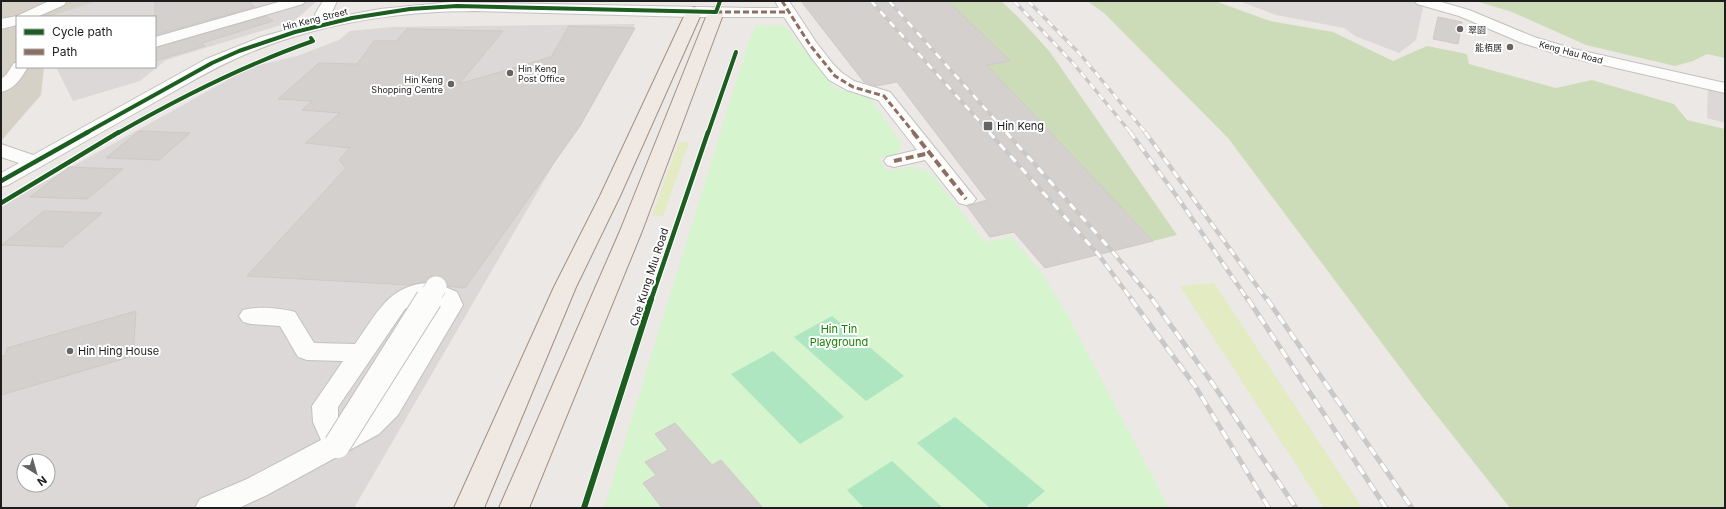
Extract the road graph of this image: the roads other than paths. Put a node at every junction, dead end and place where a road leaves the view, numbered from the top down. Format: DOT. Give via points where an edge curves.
graph roads {
  1 [pos="298,1"];
  2 [pos="330,1"];
  3 [pos="1422,1"];
  4 [pos="59,2"];
  5 [pos="785,6"];
  6 [pos="707,7"];
  7 [pos="30,16"];
  8 [pos="326,23"];
  9 [pos="156,42"];
  10 [pos="19,68"];
  11 [pos="1,87"];
  12 [pos="1725,88"];
  13 [pos="1,150"];
  14 [pos="930,154"];
  15 [pos="894,161"];
  16 [pos="34,162"];
  17 [pos="1,181"];
  18 [pos="966,199"];
  19 [pos="436,287"];
  20 [pos="251,316"];
  21 [pos="361,353"];
  22 [pos="337,445"];
  23 [pos="210,508"];
  24 [pos="470,508"];
  25 [pos="514,508"];
  1 -- 9 [label="street"];
  2 -- 8 [label="street" via="323,14"];
  3 -- 12 [label="street, Keng Hau Road" via="1464,13 1528,40 1570,53"];
  4 -- 7 [label="street"];
  5 -- 6 [label="street, Hin Keng Street"];
  5 -- 14 [label="street" via="835,76 844,83 884,96"];
  6 -- 8 [label="street, Hin Keng Street" via="440,7"];
  6 -- 24 [label="main road" via="565,288"];
  6 -- 25 [label="main road" via="631,231"];
  8 -- 16 [label="street, Hin Keng Street" via="235,52"];
  10 -- 11 [label="street" via="12,79"];
  13 -- 16 [label="street"];
  14 -- 15 [label="street"];
  14 -- 18 [label="street"];
  16 -- 17 [label="street, Hin Keng Street"];
  19 -- 22 [label="street, bridge"];
  20 -- 21 [label="street" via="287,318 307,351"];
  21 -- 22 [label="street" via="325,406 326,426"];
  21 -- 22 [label="street" via="397,302 409,294 425,290 449,297 451,305 389,408 369,427"];
  22 -- 23 [label="street" via="257,487"];
}
